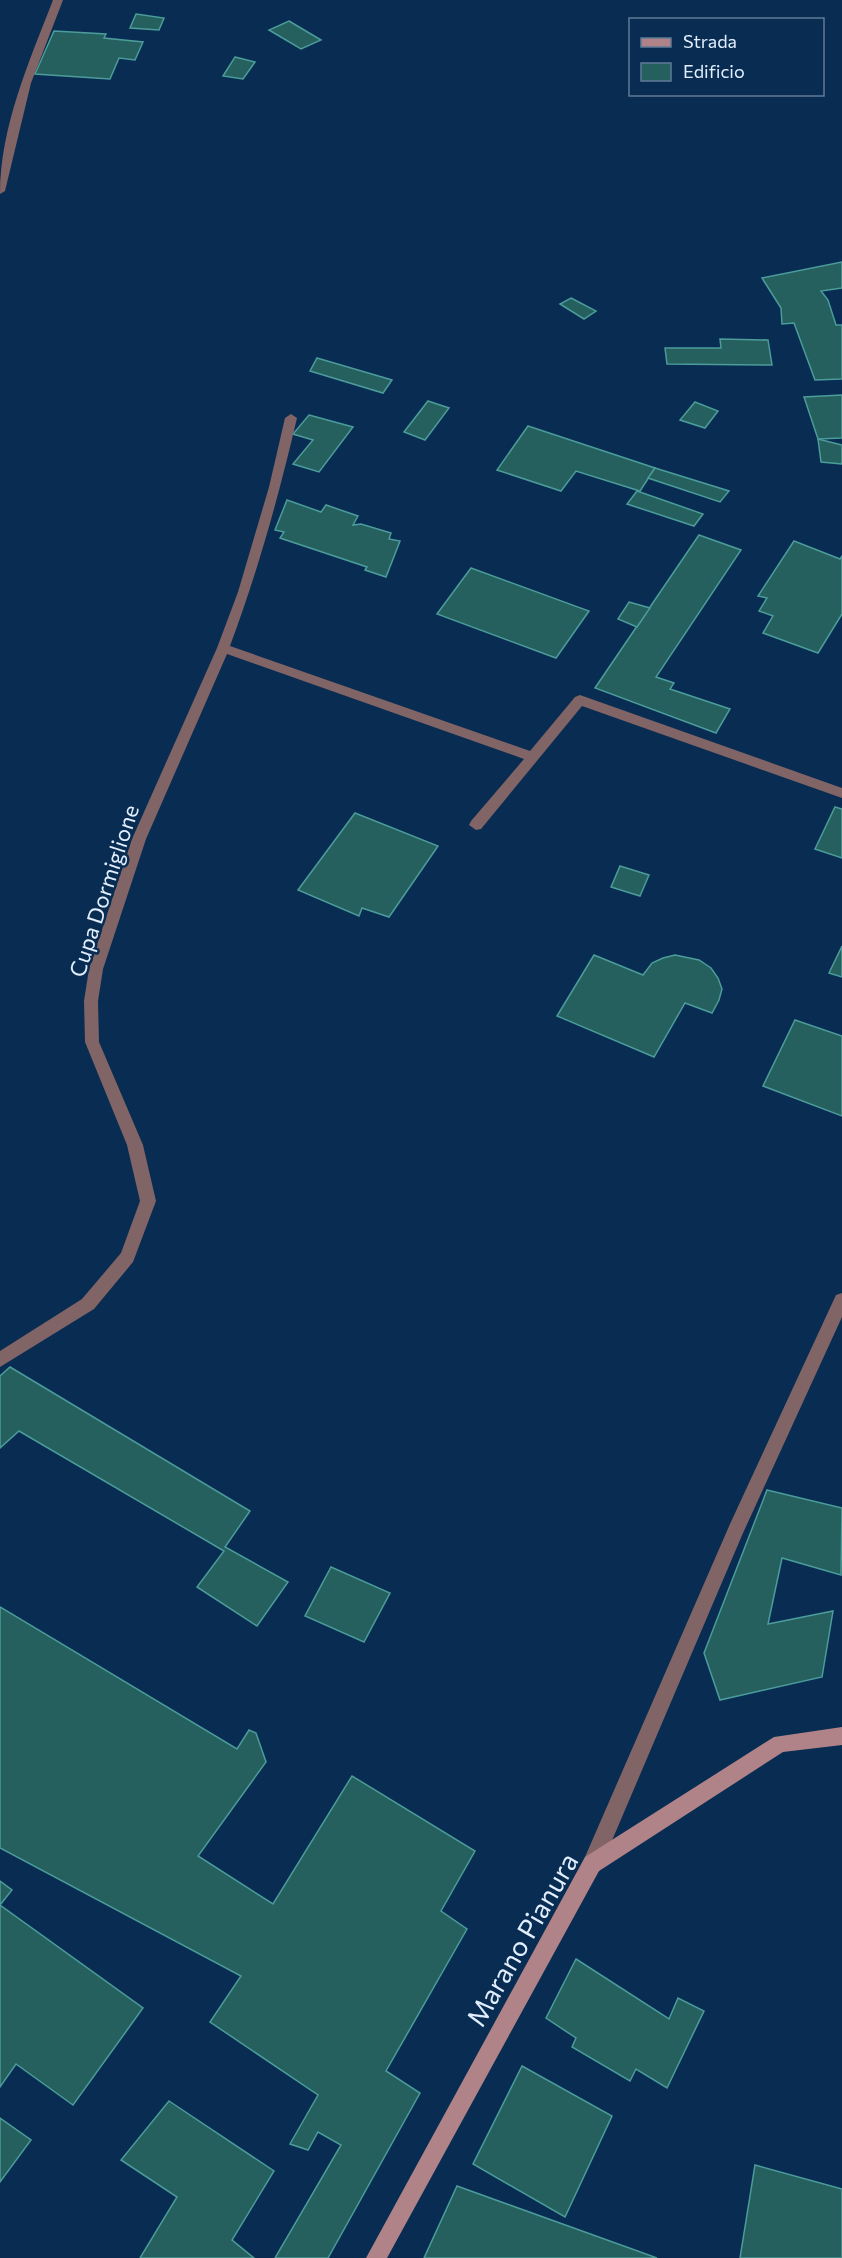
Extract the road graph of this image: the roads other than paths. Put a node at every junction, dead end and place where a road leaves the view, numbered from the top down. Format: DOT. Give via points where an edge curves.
graph roads {
  1 [pos="58,0"];
  2 [pos="0,191"];
  3 [pos="291,418"];
  4 [pos="223,648"];
  5 [pos="533,757"];
  6 [pos="842,793"];
  7 [pos="476,825"];
  8 [pos="842,1300"];
  9 [pos="0,1360"];
  10 [pos="842,1736"];
  11 [pos="592,1864"];
  12 [pos="376,2258"];
  1 -- 2 [label="street" via="26,83"];
  3 -- 4 [label="street, Cupa Dormiglione" via="244,592"];
  4 -- 5 [label="street"];
  4 -- 9 [label="street, Cupa Dormiglione" via="139,839 96,969 91,1000 92,1042 135,1144 148,1201 127,1257 88,1304"];
  5 -- 6 [label="street" via="580,700"];
  5 -- 7 [label="street"];
  8 -- 11 [label="street" via="736,1530"];
  10 -- 11 [label="street, Marano Pianura" via="780,1743"];
  11 -- 12 [label="street, Marano Pianura"];
}
